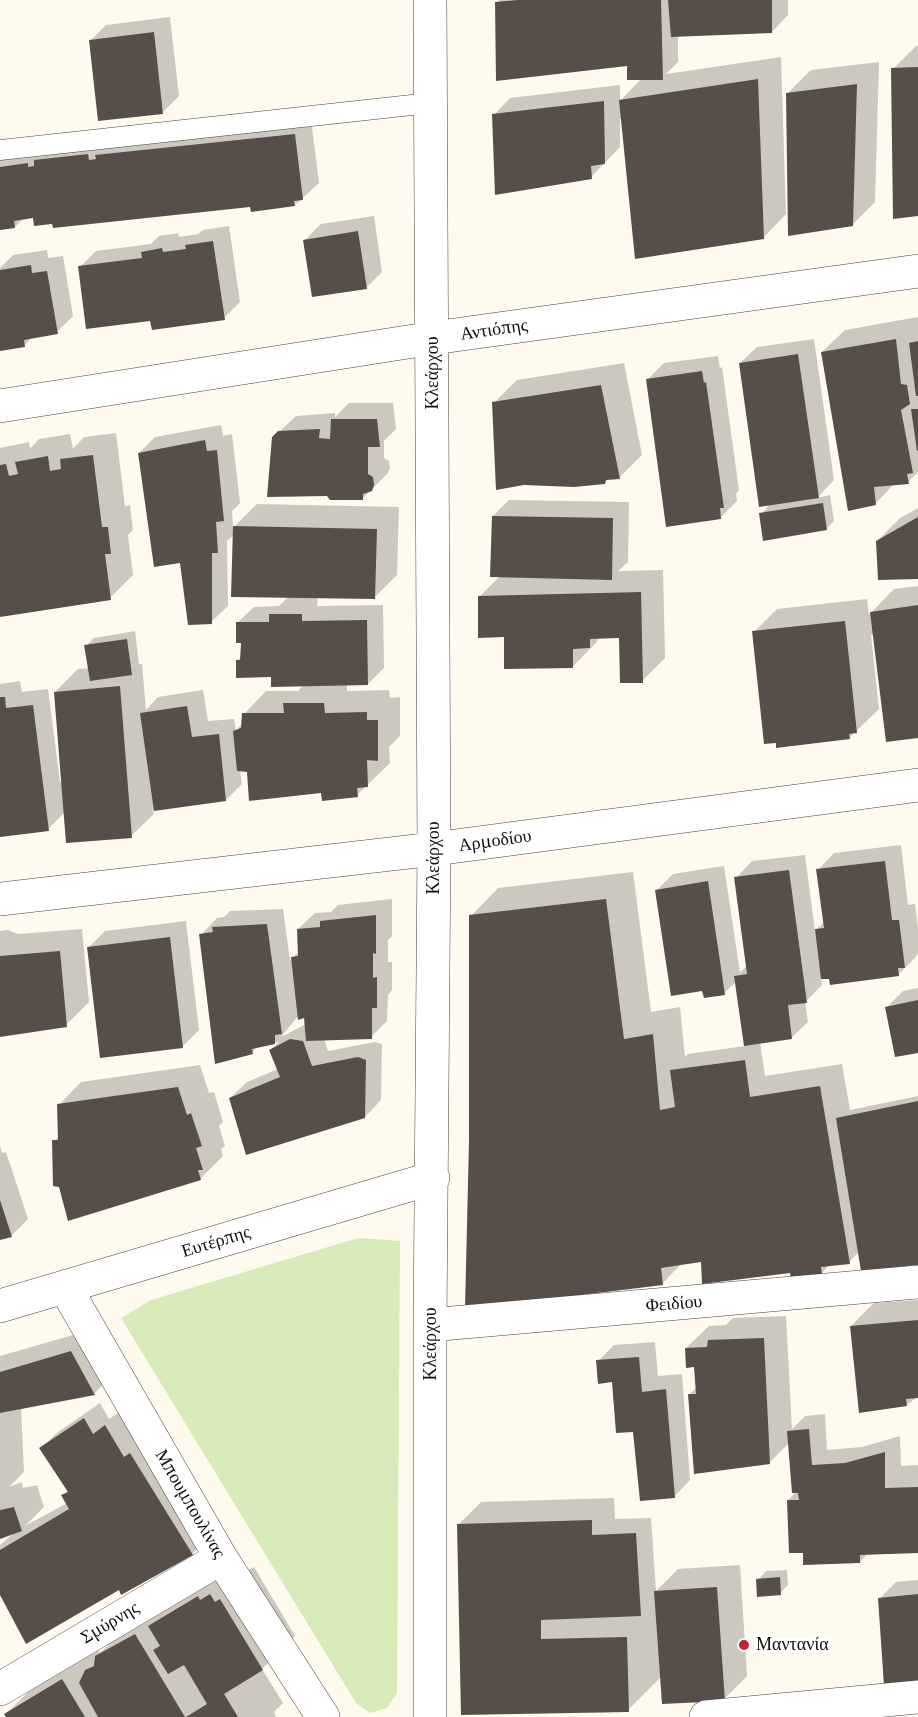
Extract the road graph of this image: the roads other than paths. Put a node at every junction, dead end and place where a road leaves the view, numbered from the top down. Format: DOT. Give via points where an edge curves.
graph roads {
  1 [pos="430,0"];
  2 [pos="430,103"];
  3 [pos="0,150"];
  4 [pos="918,271"];
  5 [pos="433,338"];
  6 [pos="0,406"];
  7 [pos="918,785"];
  8 [pos="434,849"];
  9 [pos="0,898"];
  10 [pos="433,1178"];
  11 [pos="918,1282"];
  12 [pos="65,1287"];
  13 [pos="0,1306"];
  14 [pos="430,1325"];
  15 [pos="221,1558"];
  16 [pos="0,1689"];
  17 [pos="918,1697"];
  18 [pos="323,1717"];
  19 [pos="430,1717"];
  20 [pos="706,1717"];
  1 -- 2 [label="street, Κλεάρχου"];
  2 -- 3 [label="lane"];
  2 -- 5 [label="street, Κλεάρχου"];
  4 -- 5 [label="street, Αντιόπης"];
  5 -- 6 [label="street, Αντιόπης"];
  5 -- 8 [label="street, Κλεάρχου"];
  7 -- 8 [label="street, Αρμοδίου"];
  8 -- 9 [label="street, Αρμοδίου"];
  8 -- 10 [label="street, Κλεάρχου"];
  10 -- 12 [label="street, Ευτέρπης"];
  10 -- 14 [label="street, Κλεάρχου"];
  11 -- 14 [label="street, Φειδίου"];
  12 -- 13 [label="street, Ευτέρπης"];
  12 -- 15 [label="street, Μπουμπουλίνας"];
  14 -- 19 [label="street, Κλεάρχου"];
  15 -- 16 [label="street, Σμύρνης"];
  15 -- 18 [label="street, Μπουμπουλίνας"];
  17 -- 20 [label="street"];
}
